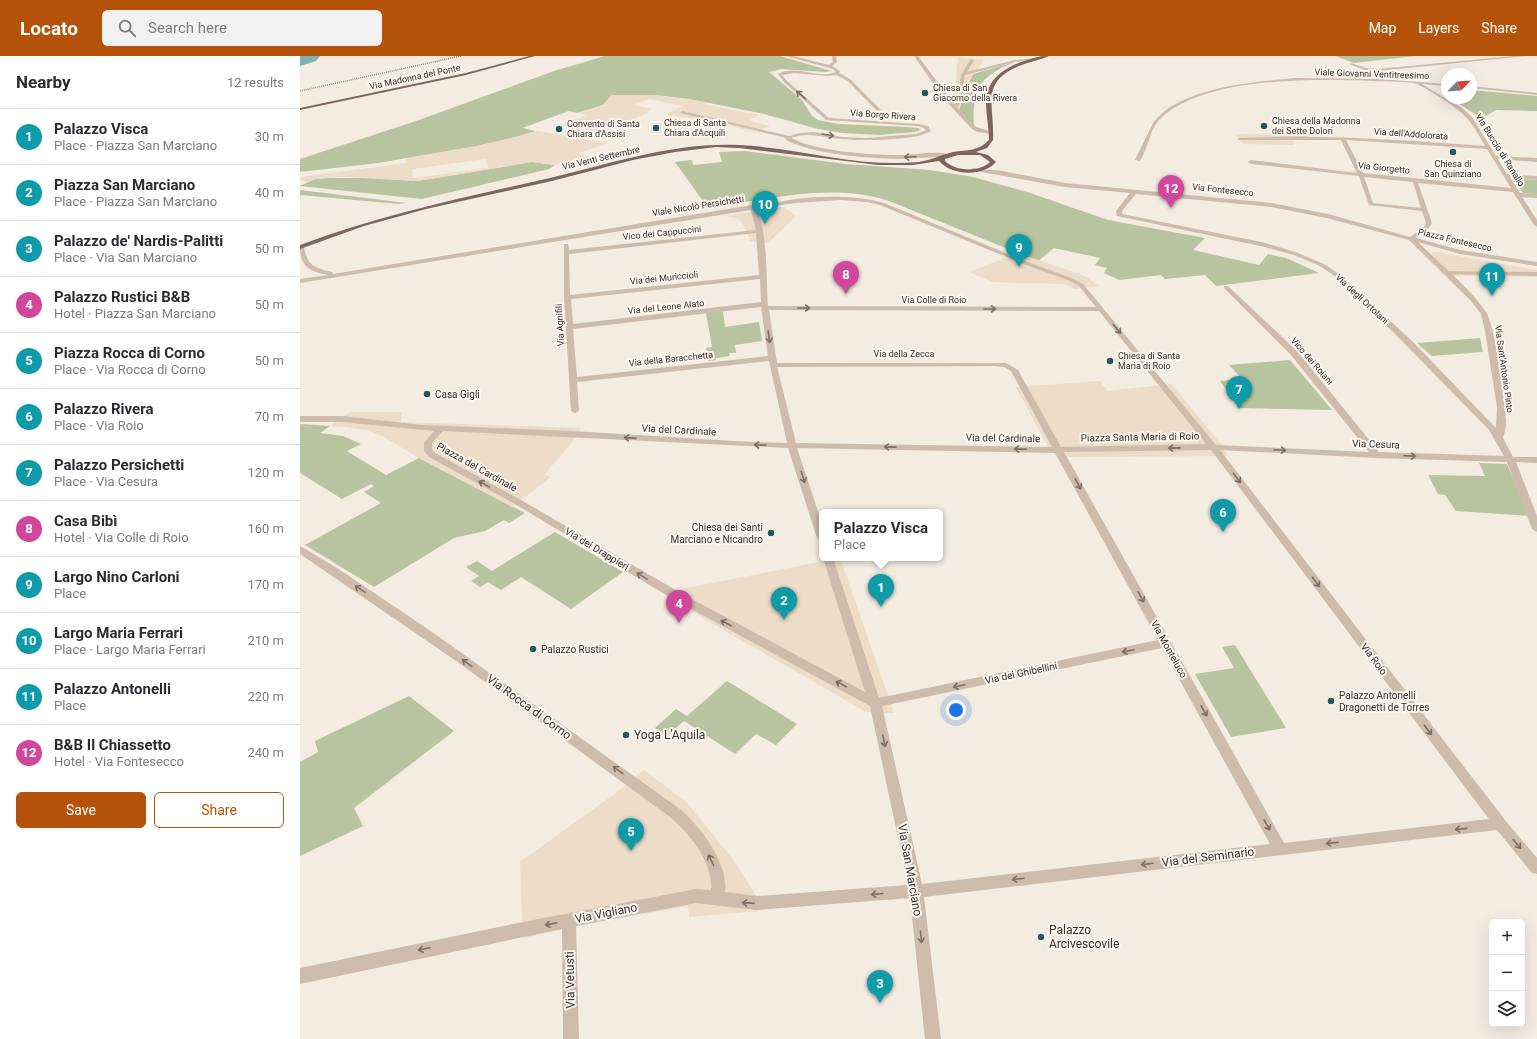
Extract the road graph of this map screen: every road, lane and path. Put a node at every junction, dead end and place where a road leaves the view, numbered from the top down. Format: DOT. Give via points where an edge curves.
graph roads {
  1 [pos="533,56"];
  2 [pos="788,56"];
  3 [pos="834,56"];
  4 [pos="916,56"];
  5 [pos="1047,56"];
  6 [pos="1525,56"];
  7 [pos="1036,59"];
  8 [pos="972,60"];
  9 [pos="1351,64"];
  10 [pos="829,67"];
  11 [pos="837,74"];
  12 [pos="964,74"];
  13 [pos="1416,82"];
  14 [pos="1441,84"];
  15 [pos="1477,88"];
  16 [pos="1537,94"];
  17 [pos="955,106"];
  18 [pos="300,110"];
  19 [pos="879,110"];
  20 [pos="682,112"];
  21 [pos="991,133"];
  22 [pos="789,137"];
  23 [pos="1343,138"];
  24 [pos="1239,139"];
  25 [pos="985,147"];
  26 [pos="1490,148"];
  27 [pos="966,153"];
  28 [pos="987,156"];
  29 [pos="946,157"];
  30 [pos="1495,157"];
  31 [pos="1138,160"];
  32 [pos="1537,160"];
  33 [pos="1251,162"];
  34 [pos="913,164"];
  35 [pos="990,166"];
  36 [pos="948,167"];
  37 [pos="973,170"];
  38 [pos="1006,174"];
  39 [pos="1361,175"];
  40 [pos="1506,176"];
  41 [pos="1537,178"];
  42 [pos="1415,181"];
  43 [pos="1135,191"];
  44 [pos="1516,192"];
  45 [pos="1537,196"];
  46 [pos="752,207"];
  47 [pos="1425,210"];
  48 [pos="1535,219"];
  49 [pos="1537,225"];
  50 [pos="759,230"];
  51 [pos="564,237"];
  52 [pos="1411,239"];
  53 [pos="300,247"];
  54 [pos="567,252"];
  55 [pos="1537,264"];
  56 [pos="344,273"];
  57 [pos="1445,273"];
  58 [pos="1537,274"];
  59 [pos="764,277"];
  60 [pos="300,281"];
  61 [pos="1226,286"];
  62 [pos="567,297"];
  63 [pos="765,306"];
  64 [pos="1102,309"];
  65 [pos="569,327"];
  66 [pos="773,361"];
  67 [pos="572,380"];
  68 [pos="1162,385"];
  69 [pos="575,411"];
  70 [pos="300,419"];
  71 [pos="440,429"];
  72 [pos="1499,437"];
  73 [pos="792,446"];
  74 [pos="1213,448"];
  75 [pos="1059,450"];
  76 [pos="1376,455"];
  77 [pos="1509,459"];
  78 [pos="1537,460"];
  79 [pos="518,502"];
  80 [pos="819,529"];
  81 [pos="1537,529"];
  82 [pos="300,549"];
  83 [pos="830,561"];
  84 [pos="1166,643"];
  85 [pos="875,703"];
  86 [pos="1500,824"];
  87 [pos="1280,849"];
  88 [pos="1537,868"];
  89 [pos="916,890"];
  90 [pos="717,897"];
  91 [pos="569,920"];
  92 [pos="300,976"];
  93 [pos="571,1039"];
  94 [pos="933,1039"];
  1 -- 18 [label="main road, Via Madonna del Ponte" via="470,73"];
  2 -- 10 [label="street"];
  3 -- 10 [label="street" via="835,62"];
  4 -- 17 [label="street" via="946,98"];
  5 -- 7 [label="main road"];
  6 -- 9 [label="street" via="1385,70 1369,70"];
  7 -- 12 [label="street" via="1015,61"];
  7 -- 21 [label="main road" via="1004,71 994,80 988,95"];
  8 -- 12 [label="street"];
  10 -- 11 [label="street" via="838,71"];
  11 -- 19 [label="street" via="849,80"];
  22 -- 11 [label="street, Via Borgo Rivera, one-way" via="814,133 878,139 929,131 926,127 918,125 828,119 780,75 783,72"];
  12 -- 17 [label="street" via="959,103"];
  13 -- 14 [label="street, Viale Giovanni Ventitreesimo"];
  13 -- 26 [label="street, Via Buccio di Ranallo" via="1468,115"];
  13 -- 31 [label="street, Viale Giovanni Ventitreesimo" via="1303,79 1262,82 1218,90 1188,100 1158,119"];
  15 -- 16 [label="street"];
  17 -- 21 [label="street" via="976,129"];
  20 -- 22 [label="street"];
  21 -- 25 [label="main road" via="990,142"];
  29 -- 22 [label="street, one-way" via="870,155 799,145 789,141"];
  23 -- 24 [label="street, Via dell'Addolorata"];
  23 -- 26 [label="street, Via dell'Addolorata"];
  23 -- 39 [label="street"];
  25 -- 27 [label="main road"];
  25 -- 28 [label="main road"];
  26 -- 30 [label="street, Via Buccio di Ranallo"];
  27 -- 28 [label="main road"];
  27 -- 29 [label="main road, Via Venti Settembre"];
  28 -- 35 [label="main road" via="993,162"];
  29 -- 34 [label="main road, Via Venti Settembre"];
  29 -- 36 [label="main road" via="943,163"];
  30 -- 32 [label="street"];
  30 -- 40 [label="street, Via Buccio di Ranallo"];
  33 -- 39 [label="street, Via Giorgetto"];
  34 -- 36 [label="main road, Via Venti Settembre"];
  34 -- 53 [label="main road, Via Venti Settembre" via="874,163 752,148 720,146 686,149 410,212 356,227"];
  35 -- 37 [label="main road, Via Venti Settembre"];
  35 -- 38 [label="street, Via Fontesecco"];
  36 -- 37 [label="main road, Via Venti Settembre"];
  37 -- 38 [label="street, Via Fontesecco"];
  38 -- 43 [label="street, Via Fontesecco" via="1054,183"];
  39 -- 42 [label="street, Via Giorgetto"];
  39 -- 47 [label="street" via="1371,204"];
  40 -- 41 [label="street"];
  40 -- 44 [label="street, Via Buccio di Ranallo"];
  42 -- 44 [label="street, Via Giorgetto"];
  42 -- 47 [label="street"];
  43 -- 52 [label="street, Via Fontesecco" via="1272,205 1322,215"];
  43 -- 72 [label="street, Via degli Ortolani" via="1118,211 1119,215 1284,250 1310,259 1334,272 1475,409"];
  44 -- 45 [label="street, Via Giorgetto"];
  44 -- 48 [label="street, Via Buccio di Ranallo"];
  46 -- 50 [label="street"];
  46 -- 51 [label="street, Viale Nicolò Persichetti"];
  46 -- 64 [label="street, Viale Nicolò Persichetti" via="829,198 872,201 1072,280 1084,288"];
  47 -- 52 [label="street" via="1429,225"];
  48 -- 49 [label="street, Via Buccio di Ranallo"];
  50 -- 54 [label="street, Vico dei Cappuccini"];
  50 -- 59 [label="street"];
  51 -- 54 [label="street, Via Agnifili"];
  51 -- 56 [label="street, Viale Nicolò Persichetti"];
  52 -- 55 [label="street, Piazza Fontesecco" via="1478,255"];
  52 -- 57 [label="street, Piazza Fontesecco"];
  53 -- 56 [label="street, Viale Nicolò Persichetti" via="303,259 312,268 330,273"];
  54 -- 62 [label="street, Via Agnifili"];
  56 -- 60 [label="street, Viale Nicolò Persichetti"];
  57 -- 58 [label="street"];
  57 -- 72 [label="street, Via Sant'Antonio Pinto" via="1473,300 1487,322 1501,407"];
  59 -- 62 [label="street, Via dei Muriccioli"];
  59 -- 63 [label="street"];
  61 -- 76 [label="street, Vico dei Roiani" via="1294,353"];
  62 -- 65 [label="street, Via Agnifili"];
  63 -- 64 [label="street, Via Colle di Roio, one-way"];
  63 -- 65 [label="street, Via del Leone Alato"];
  63 -- 66 [label="street, one-way"];
  64 -- 68 [label="street, Viale Nicolò Persichetti, one-way"];
  65 -- 67 [label="street, Via Agnifili"];
  66 -- 67 [label="street, Via della Baracchetta"];
  66 -- 73 [label="street"];
  66 -- 75 [label="street, Via della Zecca" via="995,364 1012,368"];
  67 -- 69 [label="street, Via Agnifili"];
  68 -- 74 [label="street, Piazza Santa Maria di Roio"];
  70 -- 71 [label="street, Via del Cardinale" via="342,419 407,428"];
  73 -- 71 [label="street, Via del Cardinale, one-way"];
  79 -- 71 [label="street, Piazza del Cardinale, one-way" via="429,453 428,444"];
  72 -- 77 [label="street, Via degli Ortolani"];
  75 -- 73 [label="street, Via del Cardinale, one-way"];
  73 -- 80 [label="street, one-way"];
  74 -- 75 [label="street, Piazza Santa Maria di Roio, one-way"];
  74 -- 76 [label="street, Via Cesura, one-way"];
  74 -- 86 [label="street, Via Roio, one-way"];
  75 -- 84 [label="street, Via Monteluco, one-way"];
  76 -- 77 [label="street, Via Cesura, one-way"];
  77 -- 78 [label="street, Via Cesura"];
  77 -- 81 [label="street, Via degli Ortolani"];
  85 -- 79 [label="street, Via dei Drappieri, one-way" via="675,595"];
  90 -- 82 [label="street, Via Rocca di Corno, one-way" via="718,879 708,854 691,830 672,811 493,681"];
  83 -- 85 [label="street, Via San Marciano"];
  84 -- 85 [label="street, Via dei Ghibellini, one-way"];
  84 -- 87 [label="street, Via Monteluco, one-way"];
  85 -- 89 [label="street, Via San Marciano, one-way"];
  86 -- 87 [label="street, Via del Seminario, one-way"];
  86 -- 88 [label="street, Via Roio, one-way"];
  87 -- 89 [label="street, Via del Seminario, one-way"];
  89 -- 90 [label="street, Via Vigliano, one-way" via="758,903"];
  89 -- 94 [label="street, Via San Marciano, one-way"];
  90 -- 91 [label="street, Via Vigliano" via="696,896"];
  91 -- 92 [label="street, Via Vigliano, one-way"];
  91 -- 93 [label="street, Via Vetusti"];
}
